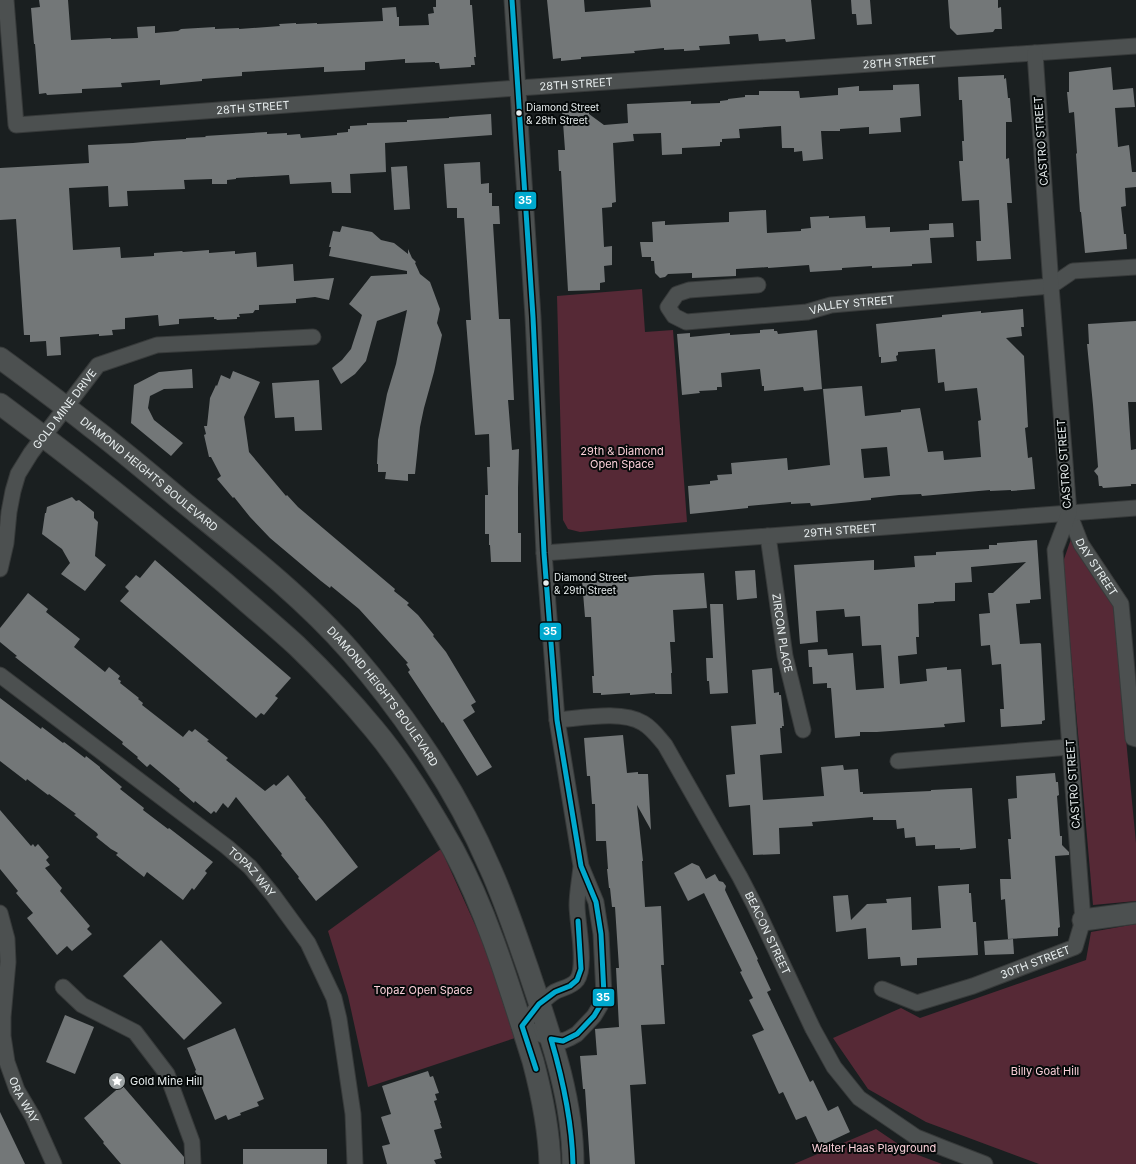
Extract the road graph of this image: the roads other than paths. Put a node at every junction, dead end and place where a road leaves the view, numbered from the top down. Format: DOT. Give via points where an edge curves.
graph roads {
  1 [pos="6,0"];
  2 [pos="512,0"];
  3 [pos="1136,46"];
  4 [pos="1035,53"];
  5 [pos="518,88"];
  6 [pos="1136,267"];
  7 [pos="758,285"];
  8 [pos="1051,286"];
  9 [pos="313,338"];
  10 [pos="0,358"];
  11 [pos="0,404"];
  12 [pos="66,407"];
  13 [pos="44,436"];
  14 [pos="1136,508"];
  15 [pos="1068,513"];
  16 [pos="768,536"];
  17 [pos="544,553"];
  18 [pos="0,569"];
  19 [pos="0,675"];
  20 [pos="557,720"];
  21 [pos="803,730"];
  22 [pos="1136,739"];
  23 [pos="1070,747"];
  24 [pos="898,761"];
  25 [pos="581,866"];
  26 [pos="1136,913"];
  27 [pos="0,914"];
  28 [pos="1083,920"];
  29 [pos="63,987"];
  30 [pos="882,989"];
  31 [pos="539,1004"];
  32 [pos="522,1026"];
  33 [pos="551,1040"];
  34 [pos="54,1164"];
  35 [pos="193,1164"];
  36 [pos="355,1164"];
  37 [pos="550,1164"];
  38 [pos="573,1164"];
  39 [pos="985,1164"];
  1 -- 5 [label="street, 28TH STREET" via="16,125"];
  2 -- 5 [label="street"];
  3 -- 4 [label="street, 28TH STREET"];
  4 -- 5 [label="street, 28TH STREET"];
  4 -- 8 [label="street, CASTRO STREET"];
  5 -- 17 [label="street" via="533,317"];
  6 -- 8 [label="street, VALLEY STREET" via="1073,271"];
  7 -- 8 [label="street, VALLEY STREET" via="688,290 677,294 668,307 674,316 686,322 808,312 831,305"];
  8 -- 15 [label="street, CASTRO STREET"];
  9 -- 12 [label="street, GOLD MINE DRIVE" via="157,345 98,365"];
  10 -- 12 [label="main road, DIAMOND HEIGHTS BOULEVARD"];
  11 -- 13 [label="main road"];
  12 -- 13 [label="street, GOLD MINE DRIVE"];
  12 -- 31 [label="main road, DIAMOND HEIGHTS BOULEVARD" via="230,539 284,586 350,651 376,683 421,743 476,838 503,900"];
  13 -- 18 [label="street, GOLD MINE DRIVE" via="18,474 12,491"];
  13 -- 32 [label="main road" via="165,533 296,646 375,730 397,758 436,820 468,880 494,942"];
  14 -- 15 [label="street, 29TH STREET"];
  15 -- 16 [label="street, 29TH STREET"];
  15 -- 22 [label="street, DAY STREET" via="1081,544 1121,604 1133,738"];
  15 -- 23 [label="street, CASTRO STREET" via="1055,550"];
  16 -- 17 [label="street, 29TH STREET"];
  16 -- 21 [label="street, ZIRCON PLACE" via="785,656"];
  17 -- 20 [label="street"];
  19 -- 36 [label="street, TOPAZ WAY" via="250,867 308,943 334,998 339,1018 353,1114"];
  20 -- 25 [label="street"];
  20 -- 39 [label="street, BEACON STREET" via="627,716 643,722 654,731 665,745 756,906 813,1029 834,1066 858,1098 916,1137"];
  23 -- 24 [label="street"];
  23 -- 28 [label="street, CASTRO STREET"];
  25 -- 31 [label="street" via="577,905 581,969 577,980 570,986 554,992"];
  25 -- 33 [label="street" via="596,902 601,934 604,995 594,1016 577,1034 563,1041"];
  26 -- 28 [label="main road"];
  27 -- 34 [label="street, ORA WAY" via="7,939 4,1017 7,1062 17,1090"];
  28 -- 30 [label="street, 30TH STREET" via="1075,947 973,986 917,1003"];
  29 -- 35 [label="street" via="82,1005 135,1032 167,1074 192,1142"];
  31 -- 32 [label="street"];
  31 -- 33 [label="main road, DIAMOND HEIGHTS BOULEVARD"];
  32 -- 33 [label="street"];
  32 -- 37 [label="main road" via="544,1105"];
  33 -- 38 [label="main road, DIAMOND HEIGHTS BOULEVARD" via="571,1126"];
}
